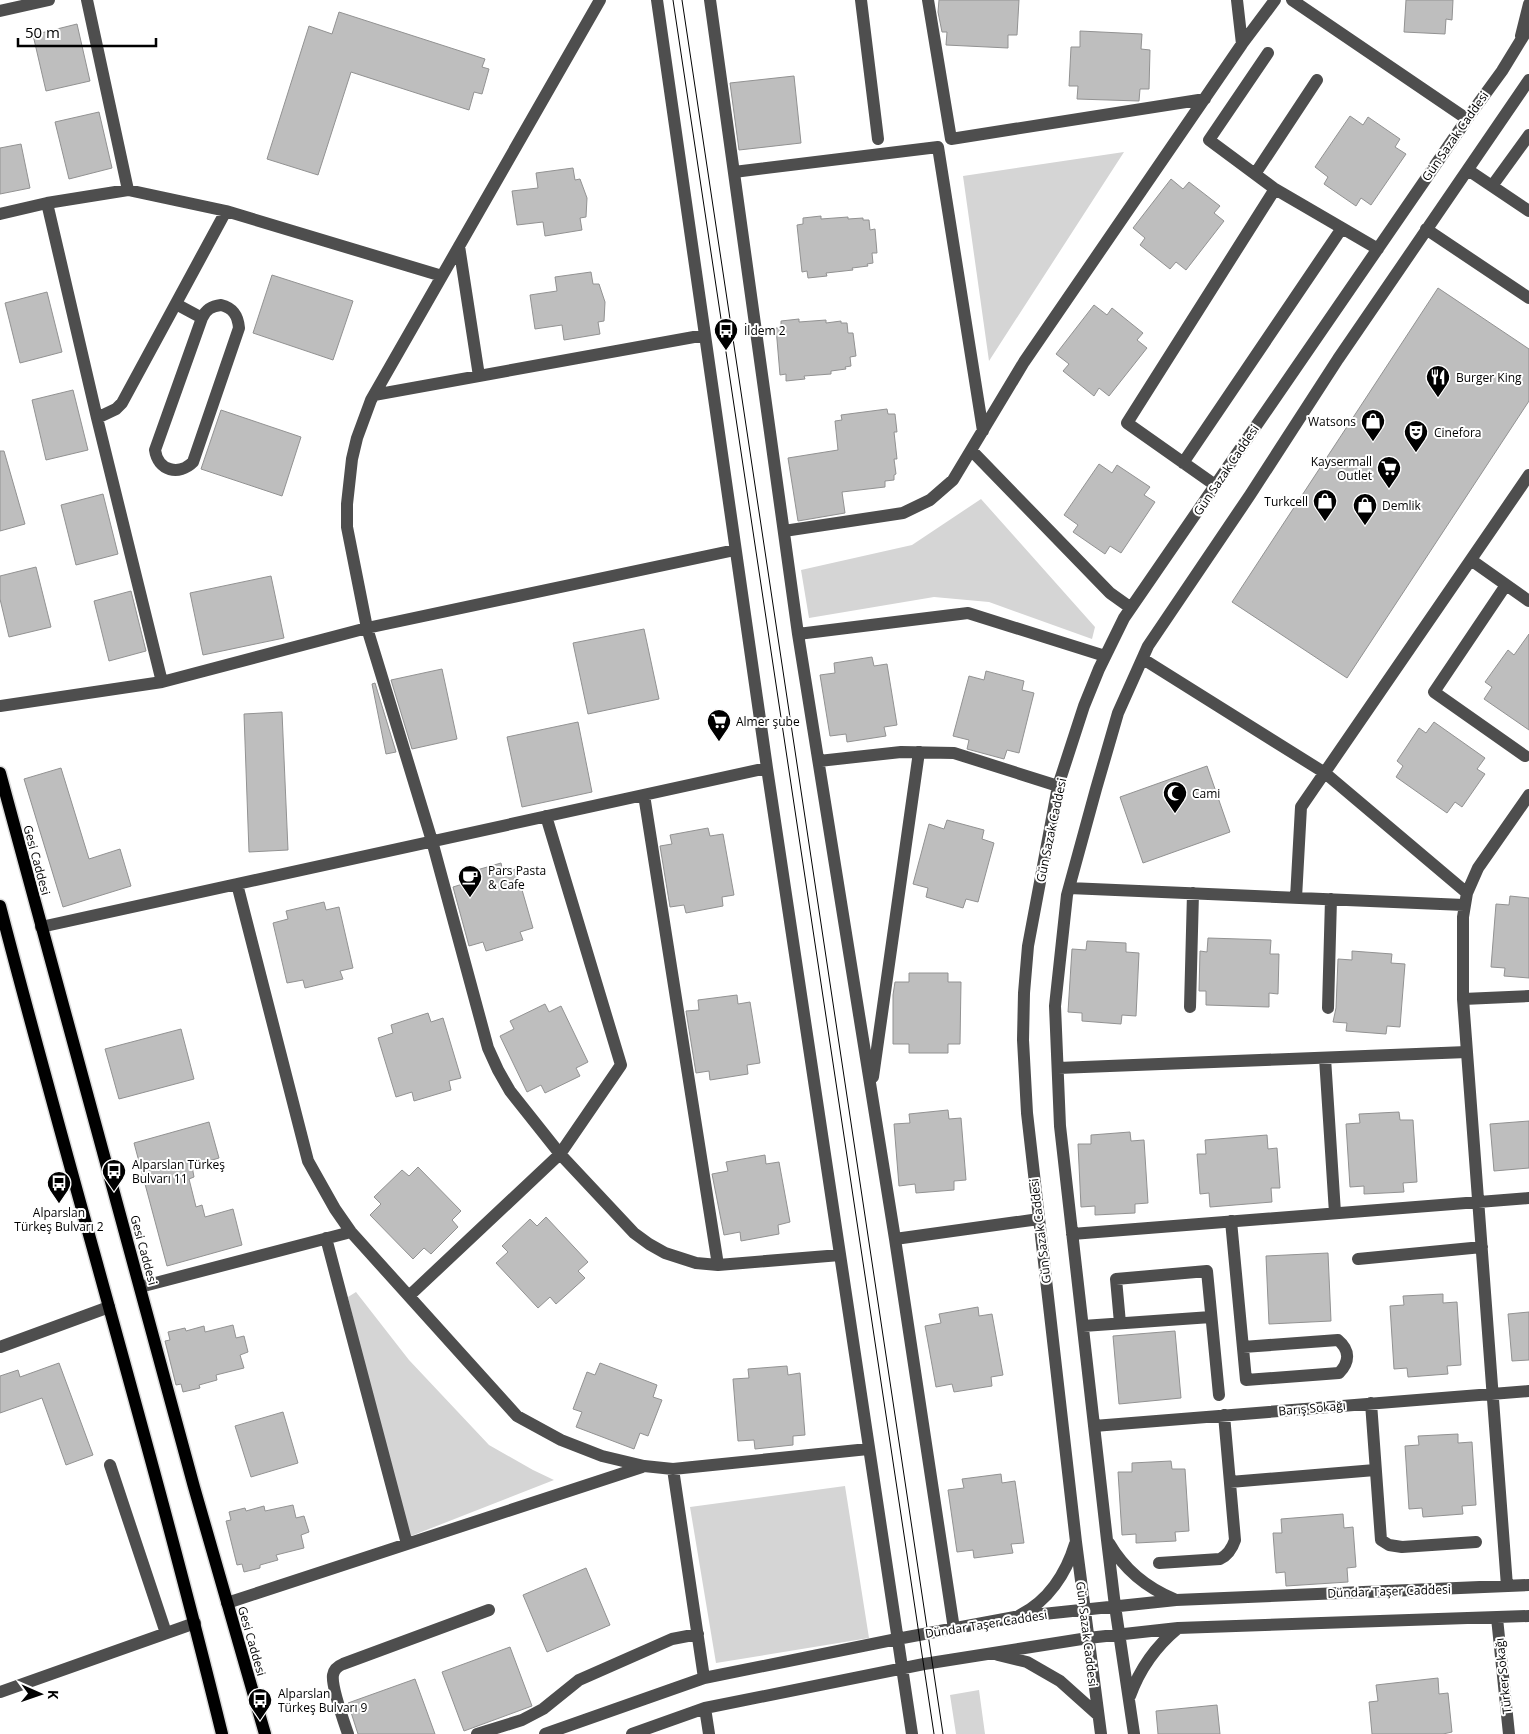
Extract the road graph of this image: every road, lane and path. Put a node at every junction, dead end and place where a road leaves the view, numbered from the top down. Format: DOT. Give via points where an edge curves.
graph roads {
  1 [pos="49,0"];
  2 [pos="87,0"];
  3 [pos="600,0"];
  4 [pos="657,0"];
  5 [pos="710,0"];
  6 [pos="861,0"];
  7 [pos="928,0"];
  8 [pos="1237,0"];
  9 [pos="1276,0"];
  10 [pos="1292,0"];
  11 [pos="1529,4"];
  12 [pos="0,11"];
  13 [pos="1529,28"];
  14 [pos="1242,44"];
  15 [pos="1517,48"];
  16 [pos="1268,53"];
  17 [pos="1318,80"];
  18 [pos="1529,80"];
  19 [pos="1205,99"];
  20 [pos="1467,119"];
  21 [pos="878,139"];
  22 [pos="951,139"];
  23 [pos="1527,142"];
  24 [pos="938,147"];
  25 [pos="1468,170"];
  26 [pos="734,172"];
  27 [pos="1255,174"];
  28 [pos="1492,186"];
  29 [pos="1275,189"];
  30 [pos="128,190"];
  31 [pos="47,203"];
  32 [pos="226,211"];
  33 [pos="1529,211"];
  34 [pos="0,214"];
  35 [pos="1342,228"];
  36 [pos="1426,229"];
  37 [pos="459,246"];
  38 [pos="1378,248"];
  39 [pos="442,276"];
  40 [pos="1529,298"];
  41 [pos="176,304"];
  42 [pos="202,318"];
  43 [pos="704,335"];
  44 [pos="479,376"];
  45 [pos="374,395"];
  46 [pos="97,418"];
  47 [pos="982,431"];
  48 [pos="972,450"];
  49 [pos="1184,463"];
  50 [pos="1529,475"];
  51 [pos="1215,485"];
  52 [pos="784,531"];
  53 [pos="735,550"];
  54 [pos="1471,560"];
  55 [pos="1506,585"];
  56 [pos="1529,601"];
  57 [pos="1131,608"];
  58 [pos="367,628"];
  59 [pos="798,634"];
  60 [pos="1105,656"];
  61 [pos="1143,659"];
  62 [pos="162,682"];
  63 [pos="0,706"];
  64 [pos="919,752"];
  65 [pos="1525,756"];
  66 [pos="818,761"];
  67 [pos="766,768"];
  68 [pos="0,773"];
  69 [pos="1325,773"];
  70 [pos="1058,786"];
  71 [pos="644,795"];
  72 [pos="1529,795"];
  73 [pos="546,816"];
  74 [pos="432,841"];
  75 [pos="237,884"];
  76 [pos="1069,888"];
  77 [pos="1193,893"];
  78 [pos="1296,898"];
  79 [pos="1331,899"];
  80 [pos="1466,899"];
  81 [pos="0,906"];
  82 [pos="41,927"];
  83 [pos="1529,996"];
  84 [pos="1463,999"];
  85 [pos="1190,1007"];
  86 [pos="1328,1008"];
  87 [pos="1467,1052"];
  88 [pos="1325,1058"];
  89 [pos="1058,1068"];
  90 [pos="871,1089"];
  91 [pos="560,1154"];
  92 [pos="1529,1198"];
  93 [pos="1478,1202"];
  94 [pos="1335,1213"];
  95 [pos="1039,1219"];
  96 [pos="1231,1222"];
  97 [pos="351,1232"];
  98 [pos="1072,1234"];
  99 [pos="326,1238"];
  100 [pos="895,1238"];
  101 [pos="1482,1247"];
  102 [pos="840,1255"];
  103 [pos="1358,1259"];
  104 [pos="718,1265"];
  105 [pos="140,1287"];
  106 [pos="409,1296"];
  107 [pos="109,1307"];
  108 [pos="1211,1317"];
  109 [pos="1120,1323"];
  110 [pos="1083,1326"];
  111 [pos="0,1347"];
  112 [pos="1243,1347"];
  113 [pos="1529,1391"];
  114 [pos="1493,1394"];
  115 [pos="1219,1395"];
  116 [pos="1371,1404"];
  117 [pos="1224,1415"];
  118 [pos="1094,1426"];
  119 [pos="868,1449"];
  120 [pos="110,1465"];
  121 [pos="644,1466"];
  122 [pos="673,1469"];
  123 [pos="1375,1470"];
  124 [pos="1230,1482"];
  125 [pos="1107,1540"];
  126 [pos="1076,1542"];
  127 [pos="1476,1542"];
  128 [pos="407,1544"];
  129 [pos="1159,1563"];
  130 [pos="1529,1585"];
  131 [pos="1507,1586"];
  132 [pos="1176,1600"];
  133 [pos="227,1603"];
  134 [pos="1115,1606"];
  135 [pos="489,1610"];
  136 [pos="1084,1610"];
  137 [pos="1529,1616"];
  138 [pos="1015,1617"];
  139 [pos="1497,1618"];
  140 [pos="194,1623"];
  141 [pos="1178,1628"];
  142 [pos="954,1629"];
  143 [pos="166,1633"];
  144 [pos="698,1634"];
  145 [pos="1120,1634"];
  146 [pos="1088,1638"];
  147 [pos="897,1639"];
  148 [pos="993,1654"];
  149 [pos="902,1668"];
  150 [pos="704,1678"];
  151 [pos="0,1692"];
  152 [pos="1129,1698"];
  153 [pos="705,1708"];
  154 [pos="1098,1714"];
  155 [pos="222,1734"];
  156 [pos="264,1734"];
  157 [pos="348,1734"];
  158 [pos="477,1734"];
  159 [pos="545,1734"];
  160 [pos="632,1734"];
  161 [pos="709,1734"];
  162 [pos="912,1734"];
  163 [pos="1101,1734"];
  164 [pos="1134,1734"];
  165 [pos="1509,1734"];
  1 -- 12 [label="street"];
  2 -- 30 [label="street"];
  3 -- 37 [label="street"];
  4 -- 43 [label="street"];
  5 -- 26 [label="street"];
  6 -- 21 [label="street"];
  7 -- 22 [label="street"];
  8 -- 14 [label="street"];
  9 -- 14 [label="street"];
  10 -- 20 [label="street"];
  11 -- 15 [label="street"];
  13 -- 15 [label="street, Gün Sazak Caddesi"];
  14 -- 19 [label="street"];
  15 -- 20 [label="street, Gün Sazak Caddesi"];
  16 -- 27 [label="street" via="1209,140"];
  17 -- 27 [label="street"];
  18 -- 25 [label="street"];
  19 -- 22 [label="street"];
  19 -- 47 [label="street" via="1024,362"];
  20 -- 38 [label="street, Gün Sazak Caddesi"];
  22 -- 24 [label="street"];
  23 -- 28 [label="street"];
  24 -- 26 [label="street"];
  24 -- 47 [label="street"];
  25 -- 28 [label="street"];
  25 -- 36 [label="street"];
  26 -- 52 [label="street"];
  27 -- 29 [label="street"];
  28 -- 33 [label="street"];
  29 -- 35 [label="street"];
  29 -- 49 [label="street" via="1127,423"];
  30 -- 31 [label="street"];
  30 -- 32 [label="street"];
  31 -- 34 [label="street"];
  31 -- 46 [label="street"];
  32 -- 39 [label="street"];
  32 -- 41 [label="street"];
  35 -- 38 [label="street"];
  35 -- 49 [label="street"];
  36 -- 40 [label="street"];
  36 -- 61 [label="street" via="1148,646"];
  37 -- 39 [label="street"];
  37 -- 44 [label="street"];
  38 -- 51 [label="street, Gün Sazak Caddesi"];
  39 -- 45 [label="street"];
  41 -- 42 [label="street"];
  41 -- 46 [label="street" via="122,403"];
  42 -- 42 [label="street" via="155,450 160,464 172,470 184,469 193,462 238,328 236,315 227,306 209,308"];
  43 -- 44 [label="street"];
  43 -- 53 [label="street"];
  44 -- 45 [label="street"];
  45 -- 58 [label="street" via="357,438 347,504 347,527"];
  46 -- 62 [label="street"];
  47 -- 48 [label="street"];
  48 -- 52 [label="street" via="953,480 916,508 889,516"];
  48 -- 57 [label="street" via="1110,593"];
  49 -- 51 [label="street"];
  50 -- 54 [label="street"];
  51 -- 57 [label="street, Gün Sazak Caddesi"];
  52 -- 59 [label="street"];
  53 -- 58 [label="street"];
  53 -- 67 [label="street"];
  54 -- 55 [label="street"];
  54 -- 69 [label="street"];
  55 -- 56 [label="street"];
  55 -- 65 [label="street" via="1434,692"];
  57 -- 60 [label="street, Gün Sazak Caddesi"];
  58 -- 62 [label="street"];
  58 -- 74 [label="street"];
  59 -- 60 [label="street" via="968,613"];
  59 -- 66 [label="street"];
  60 -- 70 [label="street, Gün Sazak Caddesi" via="1084,706"];
  61 -- 69 [label="street"];
  61 -- 76 [label="street" via="1118,713"];
  62 -- 63 [label="street"];
  64 -- 66 [label="street"];
  64 -- 70 [label="street" via="954,753"];
  64 -- 90 [label="street"];
  66 -- 90 [label="street"];
  67 -- 71 [label="street"];
  67 -- 102 [label="street"];
  68 -- 82 [label="main road, Gesi Caddesi"];
  69 -- 78 [label="street" via="1301,807"];
  69 -- 80 [label="street"];
  70 -- 95 [label="street, Gün Sazak Caddesi" via="1028,946 1024,993 1024,1077"];
  71 -- 73 [label="street"];
  71 -- 104 [label="street"];
  72 -- 80 [label="street" via="1478,868"];
  73 -- 74 [label="street"];
  73 -- 91 [label="street" via="621,1065"];
  74 -- 75 [label="street"];
  74 -- 91 [label="street" via="488,1048 510,1091"];
  75 -- 82 [label="street"];
  75 -- 97 [label="street" via="308,1162"];
  76 -- 77 [label="street"];
  76 -- 89 [label="street" via="1055,1006"];
  77 -- 78 [label="street"];
  77 -- 85 [label="street"];
  78 -- 79 [label="street"];
  79 -- 80 [label="street"];
  79 -- 86 [label="street"];
  80 -- 84 [label="street"];
  81 -- 107 [label="main road"];
  82 -- 105 [label="main road, Gesi Caddesi"];
  83 -- 84 [label="street"];
  84 -- 87 [label="street"];
  87 -- 88 [label="street"];
  87 -- 93 [label="street"];
  88 -- 89 [label="street"];
  88 -- 94 [label="street"];
  89 -- 98 [label="street" via="1060,1126"];
  90 -- 100 [label="street"];
  91 -- 104 [label="street" via="621,1221 649,1244 680,1259"];
  91 -- 106 [label="street"];
  92 -- 93 [label="street"];
  93 -- 94 [label="street"];
  93 -- 101 [label="street"];
  94 -- 96 [label="street"];
  95 -- 100 [label="street"];
  95 -- 126 [label="street, Gün Sazak Caddesi"];
  96 -- 98 [label="street"];
  96 -- 112 [label="street"];
  97 -- 99 [label="street"];
  97 -- 106 [label="street"];
  98 -- 110 [label="street"];
  99 -- 105 [label="street"];
  99 -- 128 [label="street"];
  100 -- 142 [label="street"];
  101 -- 103 [label="street"];
  101 -- 114 [label="street"];
  102 -- 104 [label="street"];
  102 -- 119 [label="street"];
  105 -- 133 [label="main road, Gesi Caddesi"];
  106 -- 121 [label="street" via="517,1416 588,1451"];
  107 -- 111 [label="street"];
  107 -- 140 [label="main road"];
  108 -- 109 [label="street"];
  108 -- 109 [label="street" via="1207,1271 1116,1279"];
  108 -- 115 [label="street"];
  109 -- 110 [label="street"];
  110 -- 118 [label="street"];
  112 -- 112 [label="street" via="1246,1380 1339,1373 1347,1362 1346,1349 1338,1340"];
  113 -- 114 [label="street, Barış Sokağı"];
  114 -- 116 [label="street, Barış Sokağı"];
  114 -- 131 [label="street"];
  116 -- 117 [label="street, Barış Sokağı"];
  116 -- 123 [label="street"];
  117 -- 118 [label="street, Barış Sokağı"];
  117 -- 124 [label="street"];
  118 -- 125 [label="street"];
  119 -- 122 [label="street"];
  119 -- 147 [label="street"];
  120 -- 143 [label="street"];
  121 -- 122 [label="street"];
  121 -- 128 [label="street"];
  122 -- 144 [label="street"];
  123 -- 124 [label="street"];
  123 -- 127 [label="street" via="1381,1540 1402,1547"];
  124 -- 129 [label="street" via="1235,1540 1230,1552 1220,1559"];
  125 -- 132 [label="street" via="1115,1554 1138,1578"];
  125 -- 134 [label="street"];
  126 -- 136 [label="street, Gün Sazak Caddesi"];
  126 -- 138 [label="street" via="1067,1566 1053,1587 1036,1605"];
  128 -- 133 [label="street"];
  130 -- 131 [label="street, Dündar Taşer Caddesi"];
  131 -- 132 [label="street, Dündar Taşer Caddesi"];
  132 -- 134 [label="street, Dündar Taşer Caddesi"];
  133 -- 156 [label="main road, Gesi Caddesi"];
  134 -- 136 [label="street, Dündar Taşer Caddesi"];
  134 -- 145 [label="street"];
  135 -- 157 [label="street" via="336,1668 332,1677"];
  136 -- 138 [label="street, Dündar Taşer Caddesi"];
  136 -- 146 [label="street, Gün Sazak Caddesi"];
  137 -- 139 [label="street"];
  138 -- 142 [label="street, Dündar Taşer Caddesi"];
  139 -- 141 [label="street"];
  139 -- 165 [label="street, Türker Sokağı"];
  140 -- 143 [label="street"];
  140 -- 155 [label="main road"];
  141 -- 145 [label="street"];
  141 -- 152 [label="street" via="1149,1658"];
  142 -- 147 [label="street, Dündar Taşer Caddesi"];
  143 -- 151 [label="street"];
  144 -- 150 [label="street"];
  144 -- 158 [label="street" via="672,1640 580,1680 522,1720"];
  145 -- 146 [label="street"];
  145 -- 152 [label="street"];
  146 -- 148 [label="street"];
  146 -- 154 [label="street, Gün Sazak Caddesi"];
  147 -- 149 [label="street"];
  147 -- 150 [label="street, Dündar Taşer Caddesi"];
  148 -- 149 [label="street"];
  148 -- 154 [label="street" via="1027,1662 1060,1681"];
  149 -- 153 [label="street"];
  149 -- 162 [label="street"];
  150 -- 159 [label="street, Dündar Taşer Caddesi"];
  152 -- 164 [label="street"];
  153 -- 160 [label="street"];
  153 -- 161 [label="street"];
  154 -- 163 [label="street, Gün Sazak Caddesi"];
}
